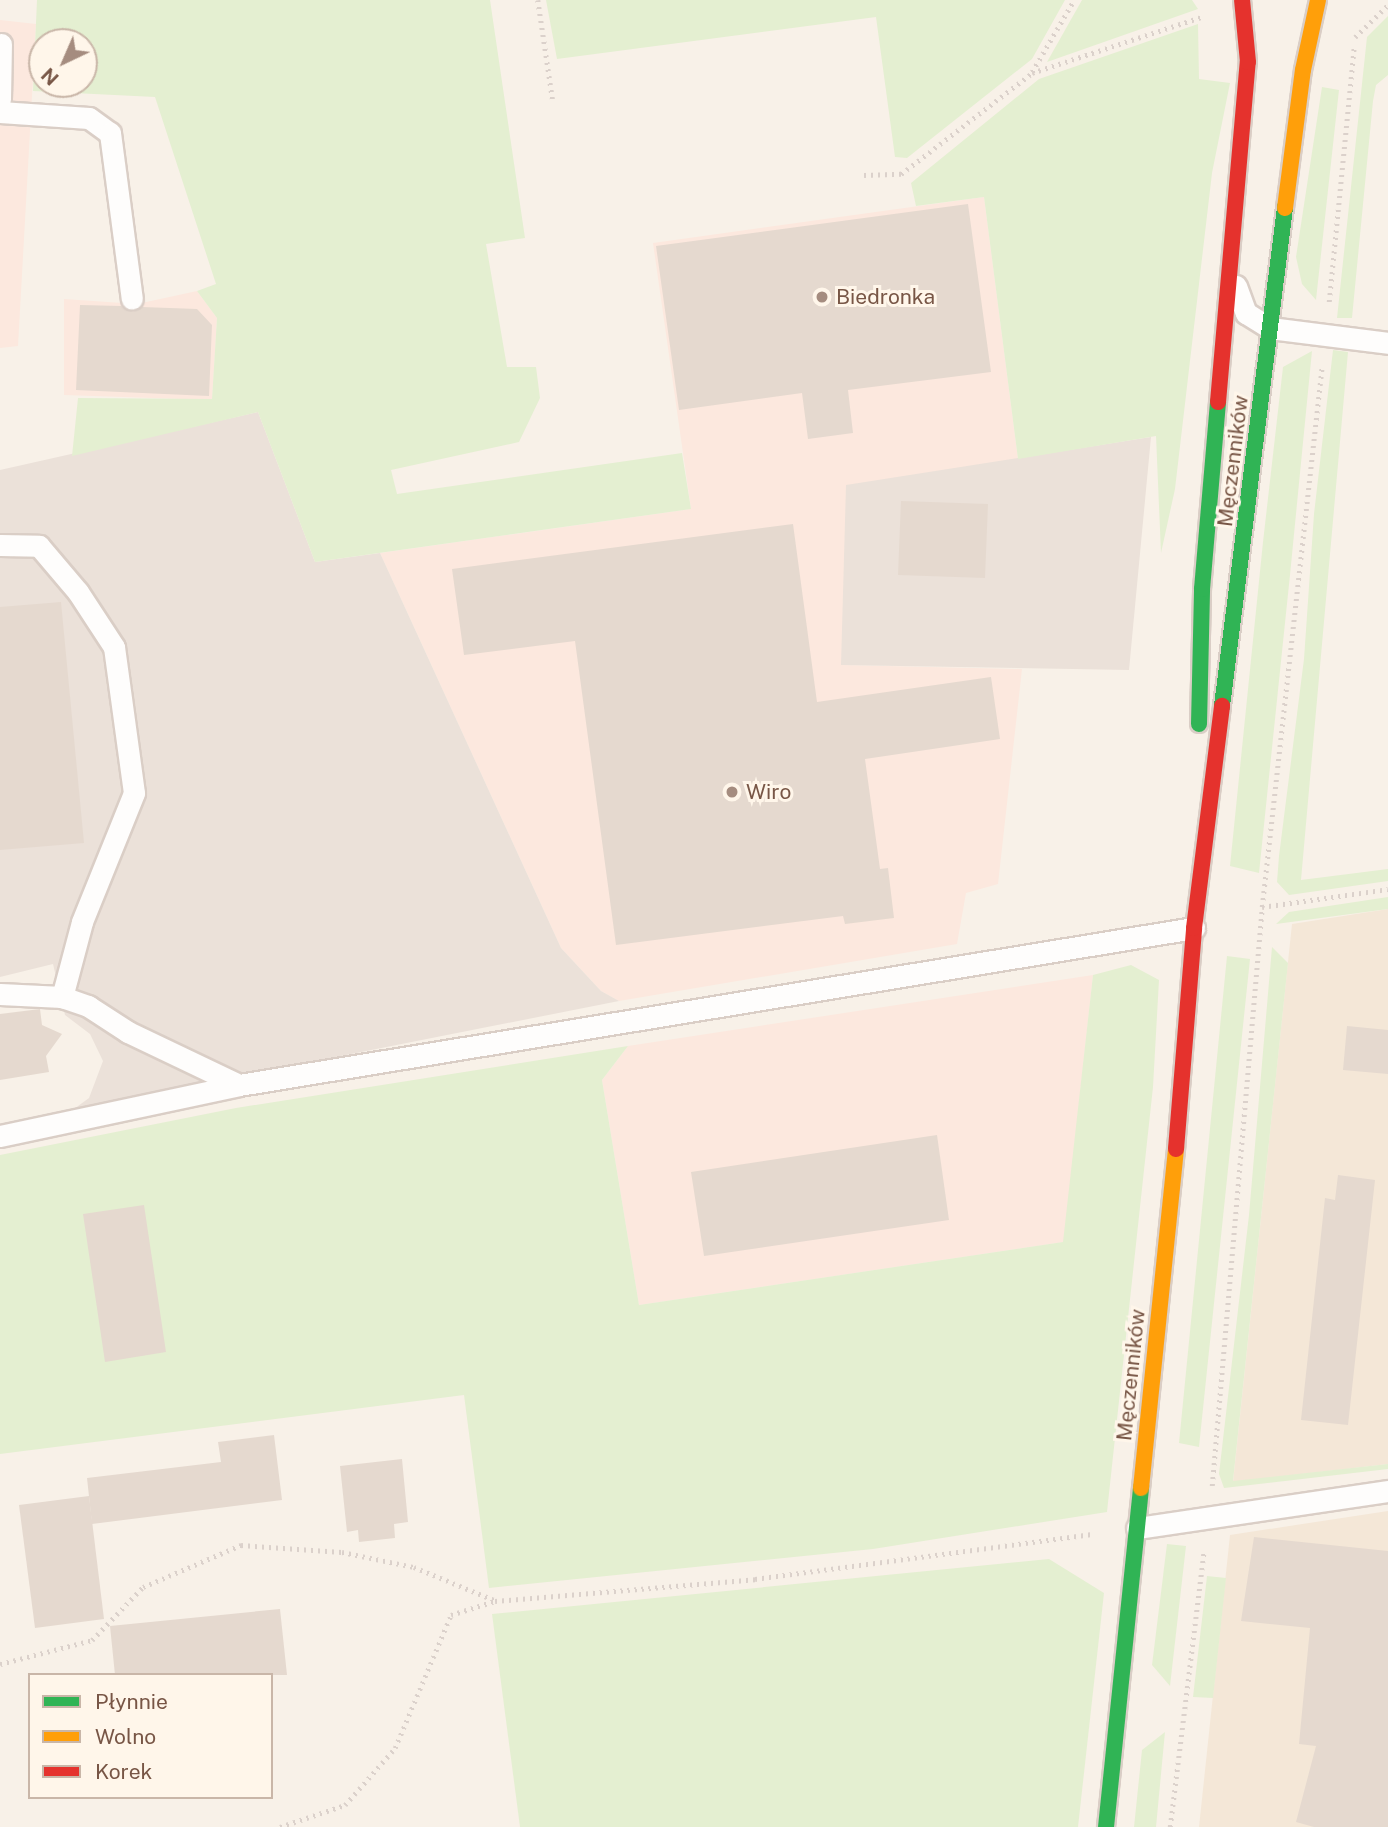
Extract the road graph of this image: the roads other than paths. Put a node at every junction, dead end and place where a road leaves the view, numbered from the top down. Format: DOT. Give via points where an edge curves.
graph roads {
  1 [pos="1242,0"];
  2 [pos="1318,0"];
  3 [pos="1,44"];
  4 [pos="0,99"];
  5 [pos="0,112"];
  6 [pos="1233,275"];
  7 [pos="132,299"];
  8 [pos="1270,328"];
  9 [pos="1388,343"];
  10 [pos="0,545"];
  11 [pos="1194,928"];
  12 [pos="0,994"];
  13 [pos="62,997"];
  14 [pos="239,1085"];
  15 [pos="0,1136"];
  16 [pos="1388,1491"];
  17 [pos="1137,1528"];
  18 [pos="1106,1827"];
  1 -- 6 [label="main road, Męczenników" via="1248,62"];
  2 -- 8 [label="main road, Męczenników" via="1303,70"];
  3 -- 4 [label="lane"];
  5 -- 7 [label="lane" via="89,118 110,133"];
  6 -- 8 [label="lane" via="1246,313"];
  6 -- 11 [label="main road, Męczenników" via="1202,589"];
  8 -- 9 [label="lane"];
  8 -- 11 [label="main road, Męczenników"];
  10 -- 13 [label="lane" via="39,545 78,592 114,647 131,766 134,793 82,922"];
  11 -- 14 [label="lane"];
  11 -- 17 [label="main road, Męczenników"];
  12 -- 13 [label="lane"];
  13 -- 14 [label="lane"];
  14 -- 15 [label="lane"];
  16 -- 17 [label="lane"];
  17 -- 18 [label="main road, Męczenników"];
}
